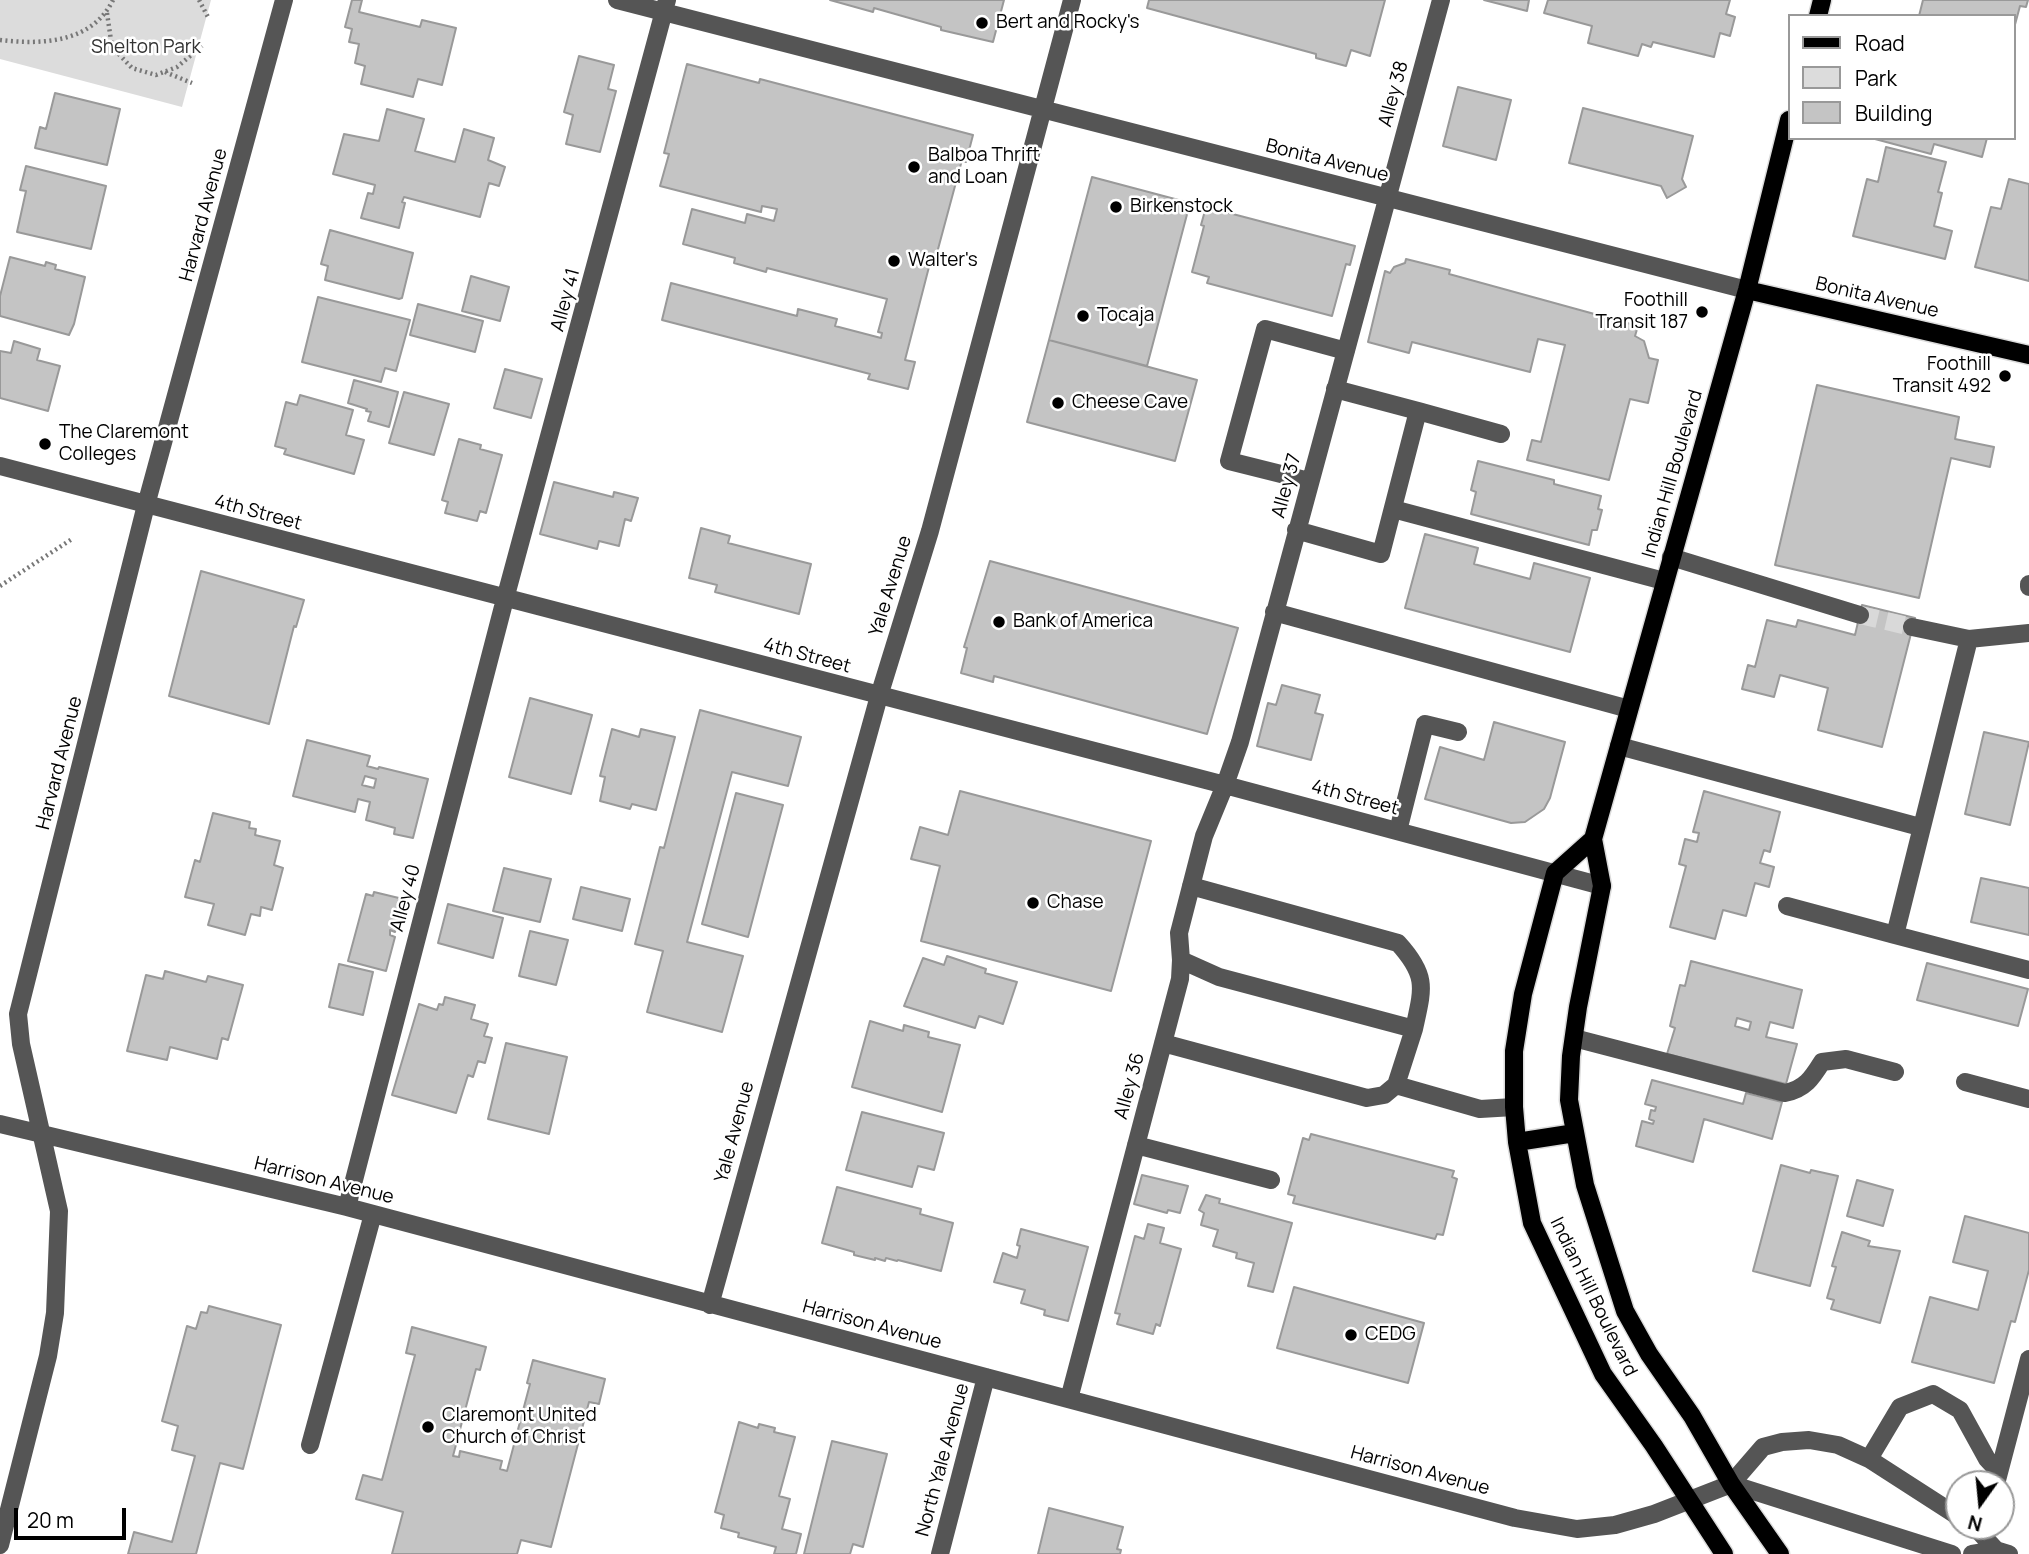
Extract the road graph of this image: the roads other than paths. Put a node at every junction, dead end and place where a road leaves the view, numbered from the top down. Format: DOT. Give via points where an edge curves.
graph roads {
  1 [pos="284,0"];
  2 [pos="617,0"];
  3 [pos="1072,0"];
  4 [pos="1441,0"];
  5 [pos="666,6"];
  6 [pos="1043,111"];
  7 [pos="1787,128"];
  8 [pos="1389,198"];
  9 [pos="1747,290"];
  10 [pos="1346,351"];
  11 [pos="2029,355"];
  12 [pos="1335,388"];
  13 [pos="1418,411"];
  14 [pos="1501,433"];
  15 [pos="0,466"];
  16 [pos="1310,481"];
  17 [pos="146,505"];
  18 [pos="1393,509"];
  19 [pos="1296,530"];
  20 [pos="1671,557"];
  21 [pos="1664,581"];
  22 [pos="505,598"];
  23 [pos="1274,612"];
  24 [pos="1860,615"];
  25 [pos="1912,628"];
  26 [pos="2029,633"];
  27 [pos="1969,639"];
  28 [pos="879,696"];
  29 [pos="1629,709"];
  30 [pos="1458,732"];
  31 [pos="1619,746"];
  32 [pos="1225,785"];
  33 [pos="1920,827"];
  34 [pos="1398,831"];
  35 [pos="1593,839"];
  36 [pos="1555,873"];
  37 [pos="1191,886"];
  38 [pos="1602,886"];
  39 [pos="1787,906"];
  40 [pos="1895,934"];
  41 [pos="1181,960"];
  42 [pos="2029,970"];
  43 [pos="1414,1029"];
  44 [pos="1574,1038"];
  45 [pos="1163,1043"];
  46 [pos="1895,1072"];
  47 [pos="1965,1082"];
  48 [pos="1396,1085"];
  49 [pos="2029,1099"];
  50 [pos="1514,1107"];
  51 [pos="0,1124"];
  52 [pos="1575,1133"];
  53 [pos="43,1134"];
  54 [pos="1517,1142"];
  55 [pos="1136,1145"];
  56 [pos="1271,1180"];
  57 [pos="347,1207"];
  58 [pos="373,1214"];
  59 [pos="710,1305"];
  60 [pos="2029,1359"];
  61 [pos="986,1377"];
  62 [pos="1069,1399"];
  63 [pos="310,1445"];
  64 [pos="1869,1459"];
  65 [pos="1993,1470"];
  66 [pos="1999,1470"];
  67 [pos="1731,1484"];
  68 [pos="1689,1501"];
  69 [pos="1945,1508"];
  70 [pos="0,1545"];
  71 [pos="2002,1552"];
  72 [pos="940,1554"];
  73 [pos="1724,1554"];
  74 [pos="1780,1554"];
  75 [pos="1952,1554"];
  76 [pos="1972,1554"];
  1 -- 17 [label="street, Harvard Avenue"];
  2 -- 5 [label="street, Bonita Avenue"];
  3 -- 6 [label="street, Yale Avenue"];
  4 -- 8 [label="street, Alley 38"];
  5 -- 6 [label="street, Bonita Avenue"];
  5 -- 22 [label="street, Alley 41"];
  6 -- 8 [label="street, Bonita Avenue"];
  6 -- 28 [label="street, Yale Avenue" via="930,531"];
  7 -- 9 [label="main road, Indian Hill Boulevard"];
  8 -- 9 [label="street, Bonita Avenue"];
  8 -- 10 [label="street, Alley 37"];
  9 -- 11 [label="main road, Bonita Avenue"];
  9 -- 20 [label="main road, Indian Hill Boulevard"];
  10 -- 12 [label="street, Alley 37"];
  10 -- 16 [label="street" via="1265,329 1229,461"];
  12 -- 13 [label="street"];
  12 -- 16 [label="street, Alley 37"];
  13 -- 14 [label="street"];
  13 -- 18 [label="street"];
  15 -- 17 [label="street, 4th Street"];
  16 -- 19 [label="street, Alley 37"];
  17 -- 22 [label="street, 4th Street"];
  17 -- 53 [label="street, Harvard Avenue" via="18,1014"];
  18 -- 19 [label="street" via="1381,554"];
  18 -- 21 [label="street"];
  19 -- 23 [label="street, Alley 37"];
  20 -- 21 [label="main road, Indian Hill Boulevard"];
  20 -- 24 [label="street"];
  21 -- 29 [label="main road, Indian Hill Boulevard"];
  22 -- 28 [label="street, 4th Street"];
  22 -- 57 [label="street, Alley 40"];
  23 -- 29 [label="street"];
  23 -- 32 [label="street, Alley 37"];
  25 -- 27 [label="street"];
  26 -- 27 [label="street"];
  27 -- 33 [label="street"];
  28 -- 32 [label="street, 4th Street"];
  28 -- 59 [label="street, Yale Avenue"];
  29 -- 31 [label="main road, Indian Hill Boulevard"];
  30 -- 34 [label="street" via="1426,724"];
  31 -- 33 [label="street"];
  31 -- 35 [label="main road, Indian Hill Boulevard"];
  32 -- 34 [label="street, 4th Street"];
  32 -- 37 [label="street, Alley 36" via="1204,836"];
  33 -- 40 [label="street"];
  34 -- 36 [label="street, 4th Street"];
  35 -- 36 [label="main road"];
  35 -- 38 [label="main road, Indian Hill Boulevard"];
  36 -- 38 [label="street, 4th Street"];
  36 -- 50 [label="main road, Indian Hill Boulevard" via="1523,994 1514,1051"];
  37 -- 41 [label="street, Alley 36" via="1179,933"];
  37 -- 43 [label="street" via="1398,943 1415,961 1423,988"];
  38 -- 44 [label="main road, Indian Hill Boulevard"];
  39 -- 40 [label="street"];
  40 -- 42 [label="street"];
  41 -- 43 [label="street" via="1219,977"];
  41 -- 45 [label="street, Alley 36"];
  43 -- 48 [label="street"];
  44 -- 46 [label="street" via="1785,1093 1810,1081 1822,1062 1846,1059"];
  44 -- 52 [label="main road, Indian Hill Boulevard" via="1569,1100"];
  45 -- 48 [label="street" via="1367,1098 1384,1095"];
  45 -- 55 [label="street, Alley 36"];
  47 -- 49 [label="street"];
  48 -- 50 [label="street" via="1480,1109"];
  50 -- 54 [label="main road, Indian Hill Boulevard"];
  51 -- 53 [label="street, Harrison Avenue"];
  52 -- 54 [label="main road"];
  52 -- 67 [label="main road, Indian Hill Boulevard" via="1585,1185 1625,1311"];
  53 -- 57 [label="street, Harrison Avenue"];
  53 -- 70 [label="street, Harvard Avenue" via="59,1211 55,1313"];
  54 -- 68 [label="main road, Indian Hill Boulevard" via="1532,1223 1556,1277 1603,1374"];
  55 -- 56 [label="street"];
  55 -- 62 [label="street, Alley 36"];
  57 -- 58 [label="street, Harrison Avenue"];
  58 -- 59 [label="street, Harrison Avenue"];
  58 -- 63 [label="street"];
  59 -- 61 [label="street, Harrison Avenue"];
  60 -- 66 [label="street"];
  61 -- 62 [label="street, Harrison Avenue"];
  61 -- 72 [label="street, North Yale Avenue"];
  62 -- 68 [label="street, Harrison Avenue" via="1516,1518 1577,1529 1615,1525"];
  64 -- 65 [label="street" via="1900,1407 1933,1394 1960,1410"];
  64 -- 67 [label="street, Harrison Avenue" via="1838,1445 1782,1442 1763,1447"];
  64 -- 69 [label="street, Harrison Avenue"];
  67 -- 68 [label="street, Harrison Avenue"];
  67 -- 74 [label="main road, Indian Hill Boulevard"];
  67 -- 75 [label="street"];
  68 -- 73 [label="main road, Indian Hill Boulevard"];
  71 -- 76 [label="street"];
}
